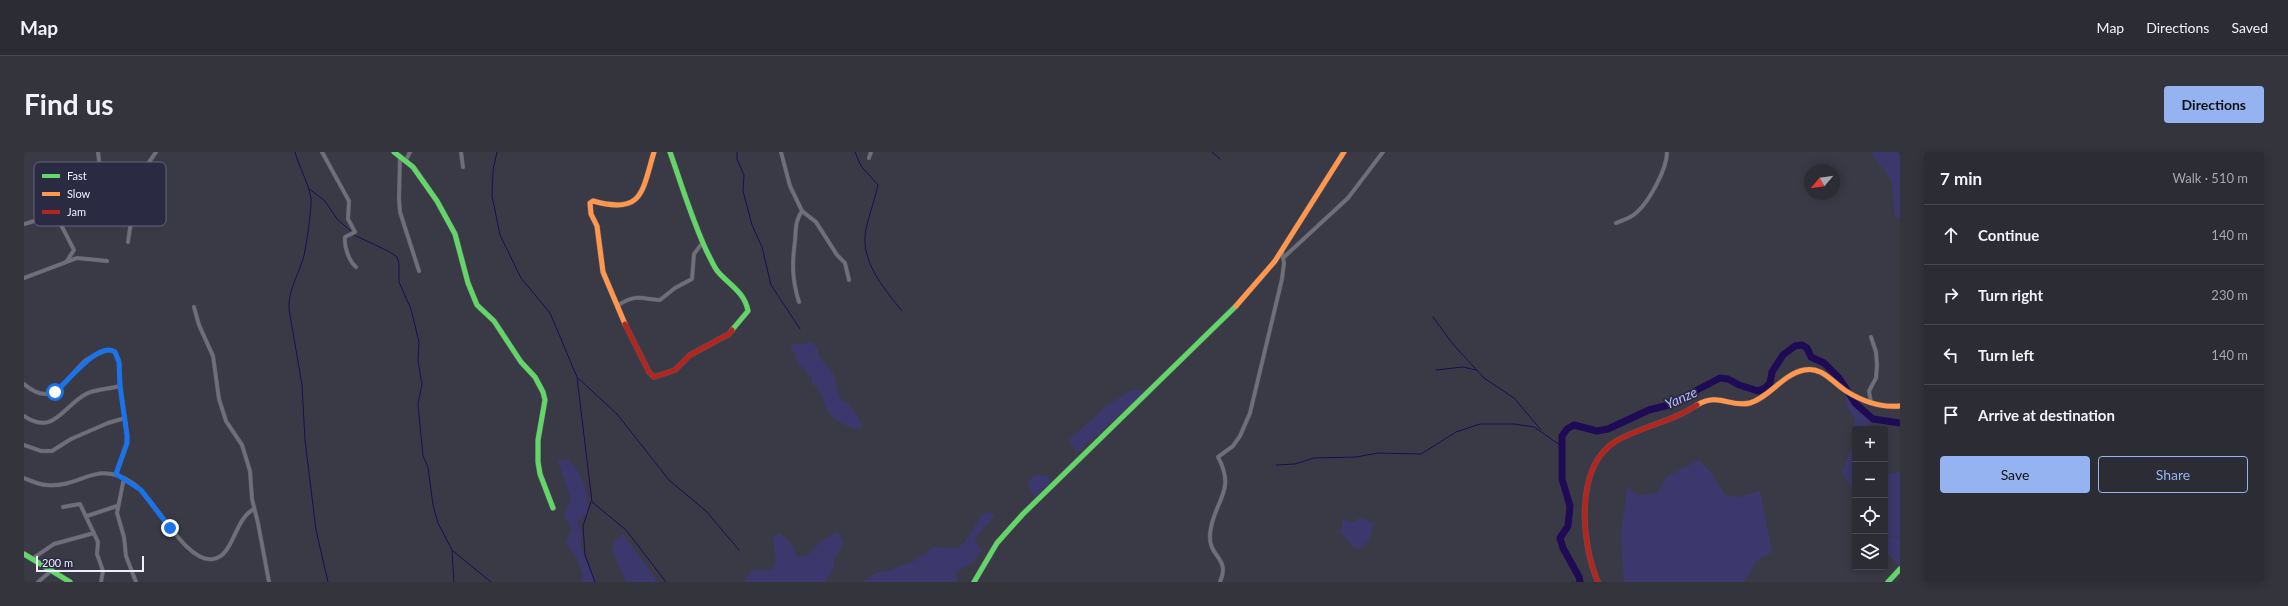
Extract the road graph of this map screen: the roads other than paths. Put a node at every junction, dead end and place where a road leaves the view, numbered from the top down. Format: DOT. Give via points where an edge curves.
graph roads {
  1 [pos="98,152"];
  2 [pos="156,152"];
  3 [pos="322,152"];
  4 [pos="394,152"];
  5 [pos="410,152"];
  6 [pos="460,152"];
  7 [pos="654,152"];
  8 [pos="670,152"];
  9 [pos="781,152"];
  10 [pos="871,152"];
  11 [pos="1344,152"];
  12 [pos="1383,152"];
  13 [pos="1667,152"];
  14 [pos="400,156"];
  15 [pos="869,158"];
  16 [pos="406,160"];
  17 [pos="99,162"];
  18 [pos="150,162"];
  19 [pos="463,168"];
  20 [pos="802,211"];
  21 [pos="34,222"];
  22 [pos="1616,223"];
  23 [pos="24,224"];
  24 [pos="60,226"];
  25 [pos="130,226"];
  26 [pos="704,241"];
  27 [pos="128,242"];
  28 [pos="1282,251"];
  29 [pos="1283,258"];
  30 [pos="67,261"];
  31 [pos="107,261"];
  32 [pos="356,267"];
  33 [pos="419,271"];
  34 [pos="24,278"];
  35 [pos="850,280"];
  36 [pos="799,302"];
  37 [pos="617,306"];
  38 [pos="194,307"];
  39 [pos="1871,337"];
  40 [pos="24,384"];
  41 [pos="120,386"];
  42 [pos="1871,403"];
  43 [pos="1900,406"];
  44 [pos="24,416"];
  45 [pos="125,418"];
  46 [pos="24,445"];
  47 [pos="116,474"];
  48 [pos="24,478"];
  49 [pos="124,478"];
  50 [pos="117,506"];
  51 [pos="63,507"];
  52 [pos="553,508"];
  53 [pos="254,509"];
  54 [pos="87,516"];
  55 [pos="94,533"];
  56 [pos="24,554"];
  57 [pos="32,559"];
  58 [pos="1900,569"];
  59 [pos="51,571"];
  60 [pos="38,582"];
  61 [pos="70,582"];
  62 [pos="101,582"];
  63 [pos="136,582"];
  64 [pos="269,582"];
  65 [pos="974,582"];
  66 [pos="1220,582"];
  67 [pos="1598,582"];
  68 [pos="1888,582"];
  1 -- 17 [label="street"];
  2 -- 18 [label="street"];
  3 -- 32 [label="street" via="348,201 348,216 355,232 345,237 345,244 352,264"];
  4 -- 14 [label="main road"];
  5 -- 16 [label="street"];
  6 -- 19 [label="street"];
  7 -- 37 [label="main road" via="642,194 633,203 611,206 590,202 591,214 597,226 603,272"];
  8 -- 26 [label="main road" via="697,231"];
  9 -- 20 [label="street" via="790,186"];
  10 -- 15 [label="street"];
  11 -- 28 [label="main road"];
  12 -- 29 [label="street" via="1348,198"];
  13 -- 22 [label="street" via="1664,168 1655,188 1637,213"];
  14 -- 16 [label="main road"];
  14 -- 33 [label="street" via="400,212"];
  16 -- 52 [label="main road" via="437,201 452,228 477,305 494,321 543,392 545,400 538,440 538,462"];
  20 -- 35 [label="street" via="816,222 845,263"];
  20 -- 36 [label="street" via="795,228 792,264 793,282"];
  21 -- 23 [label="street"];
  24 -- 30 [label="street" via="74,250"];
  25 -- 27 [label="street"];
  26 -- 37 [label="street" via="696,251 694,274 690,282 675,288 660,300 638,297"];
  26 -- 37 [label="main road" via="716,268 732,283 748,308 745,317 729,334 690,355 675,370 660,376 652,376"];
  28 -- 29 [label="street"];
  28 -- 65 [label="main road" via="1230,314 1018,519 997,543"];
  29 -- 66 [label="street" via="1282,278 1250,413 1233,446 1218,457 1224,468 1226,483 1210,541 1213,552 1224,566"];
  30 -- 31 [label="street" via="88,258"];
  30 -- 34 [label="street"];
  38 -- 53 [label="street" via="198,326 214,356 219,399 226,421 244,450 250,471"];
  39 -- 42 [label="street" via="1877,364 1876,378 1869,391"];
  40 -- 41 [label="street" via="36,393 55,392 87,360 111,350 116,353 119,362"];
  41 -- 44 [label="street" via="87,394 56,419 46,423 39,425"];
  41 -- 45 [label="street"];
  42 -- 43 [label="main road" via="1888,407"];
  42 -- 67 [label="main road" via="1847,391 1821,373 1810,369 1800,370 1792,373 1770,394 1756,401 1736,404 1710,400 1676,418 1632,434 1605,450 1594,462 1588,477 1585,501 1590,560"];
  45 -- 46 [label="street" via="71,439 52,452"];
  45 -- 47 [label="street" via="127,443"];
  47 -- 48 [label="street" via="91,475 55,485 38,484"];
  47 -- 49 [label="street"];
  49 -- 50 [label="street"];
  49 -- 53 [label="street" via="146,496 182,542 195,554 207,559 218,558 226,550 242,519"];
  50 -- 54 [label="street"];
  50 -- 63 [label="street" via="126,556"];
  51 -- 54 [label="street" via="80,504"];
  53 -- 64 [label="street"];
  54 -- 55 [label="street"];
  55 -- 57 [label="street" via="54,544"];
  55 -- 62 [label="street" via="98,542 98,559 102,565"];
  56 -- 57 [label="main road"];
  57 -- 59 [label="main road"];
  58 -- 68 [label="main road"];
  59 -- 60 [label="street"];
  59 -- 61 [label="main road"];
}
